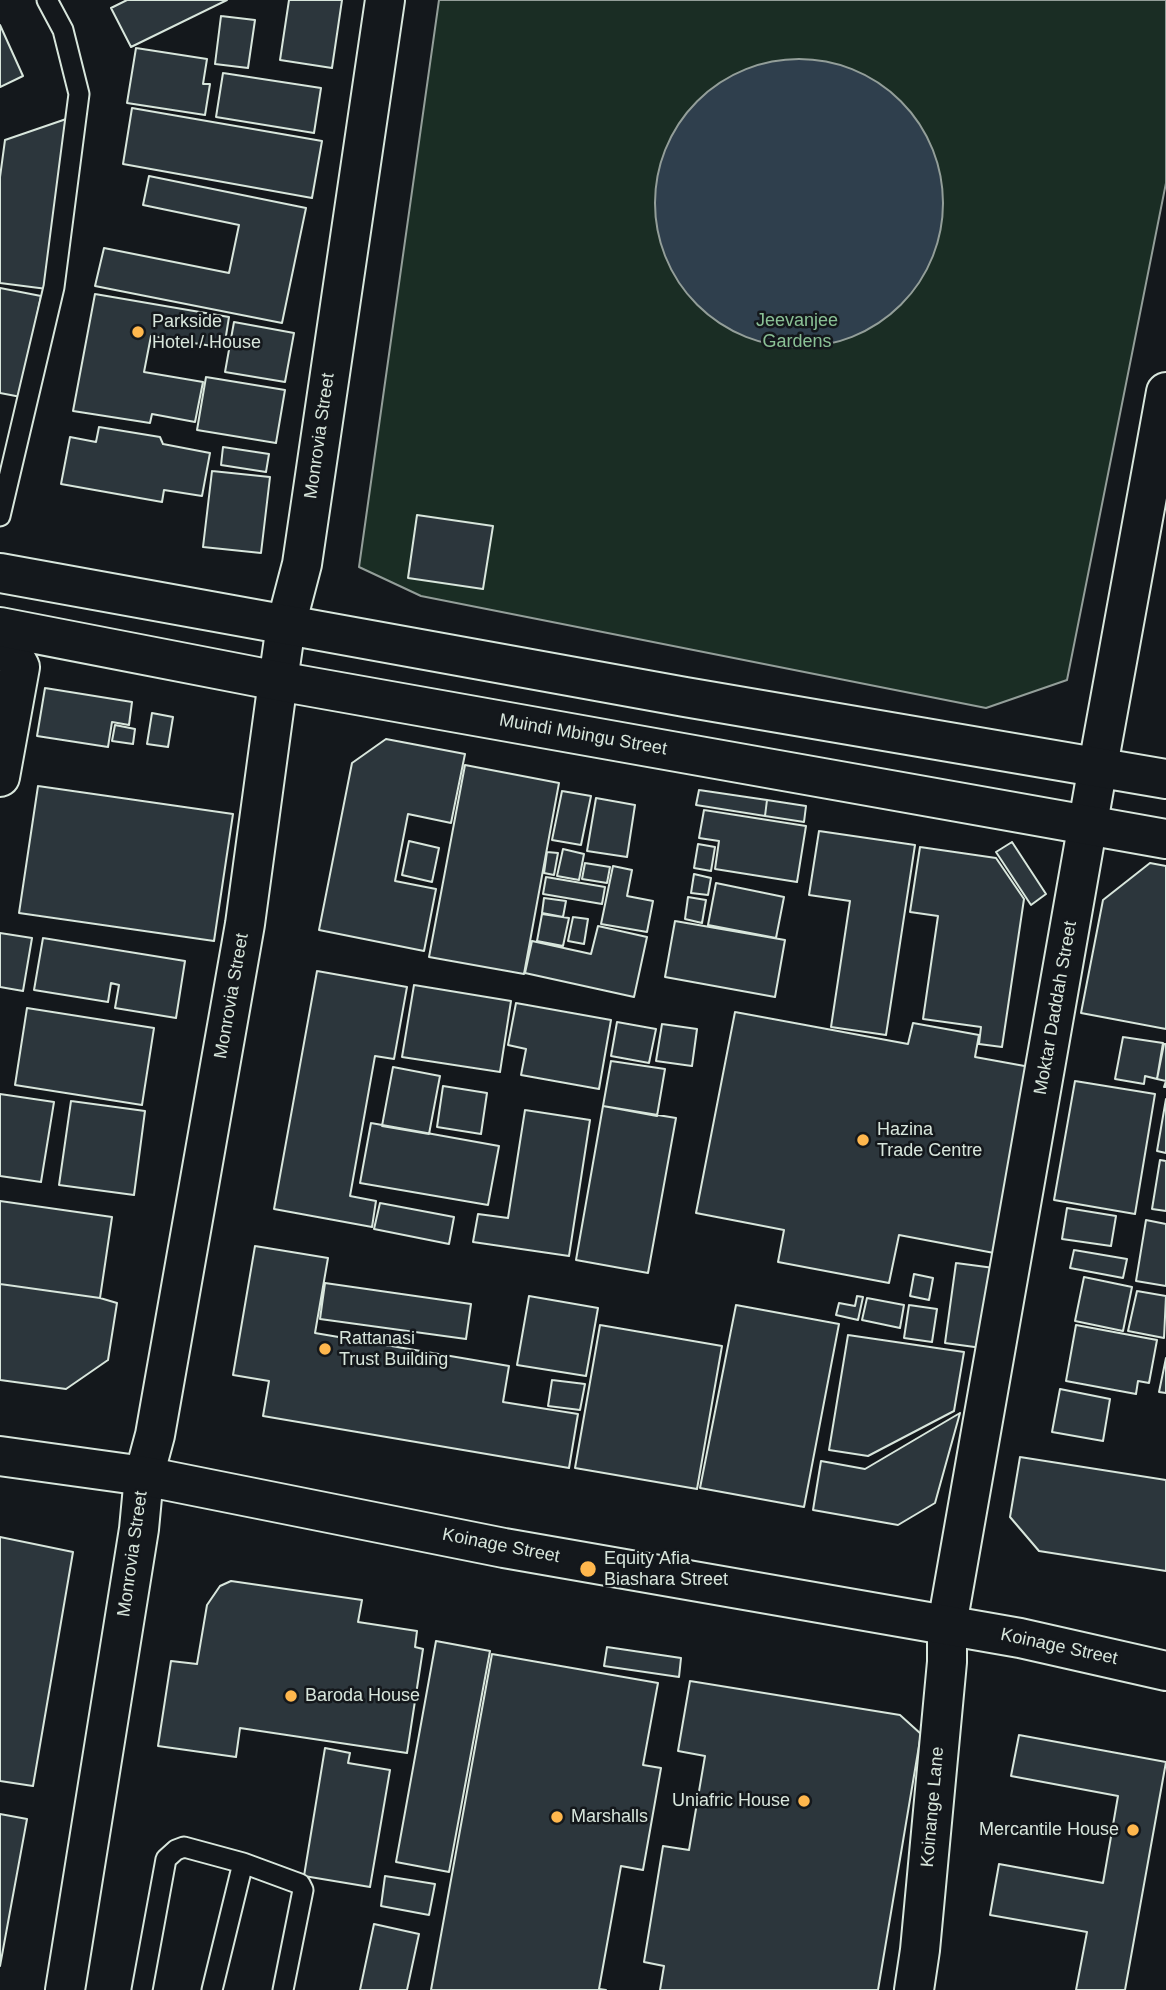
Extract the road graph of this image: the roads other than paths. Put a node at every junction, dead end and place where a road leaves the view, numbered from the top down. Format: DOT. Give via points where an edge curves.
graph roads {
  1 [pos="47,0"];
  2 [pos="385,0"];
  3 [pos="1166,392"];
  4 [pos="0,516"];
  5 [pos="0,573"];
  6 [pos="286,625"];
  7 [pos="0,628"];
  8 [pos="278,681"];
  9 [pos="1098,766"];
  10 [pos="0,777"];
  11 [pos="1166,779"];
  12 [pos="1088,824"];
  13 [pos="1166,839"];
  14 [pos="0,1456"];
  15 [pos="144,1476"];
  16 [pos="947,1625"];
  17 [pos="1166,1671"];
  18 [pos="243,1863"];
  19 [pos="65,1990"];
  20 [pos="142,1990"];
  21 [pos="212,1990"];
  22 [pos="283,1990"];
  23 [pos="914,1990"];
  1 -- 4 [label="lane" via="63,30 79,94 54,287"];
  2 -- 6 [label="street, Monrovia Street" via="302,564"];
  3 -- 9 [label="street, Moktar Daddah Street"];
  5 -- 6 [label="street"];
  6 -- 8 [label="street, Monrovia Street"];
  6 -- 9 [label="street"];
  7 -- 8 [label="street, Muindi Mbingu Street"];
  7 -- 10 [label="street" via="20,667"];
  8 -- 12 [label="street, Muindi Mbingu Street"];
  8 -- 15 [label="street, Monrovia Street" via="245,924"];
  9 -- 11 [label="street"];
  9 -- 12 [label="street, Moktar Daddah Street"];
  12 -- 13 [label="street, Muindi Mbingu Street"];
  12 -- 16 [label="street, Moktar Daddah Street"];
  14 -- 15 [label="street, Koinage Street"];
  15 -- 16 [label="street, Koinage Street" via="504,1548"];
  15 -- 19 [label="street, Monrovia Street"];
  16 -- 17 [label="street, Koinage Street"];
  16 -- 23 [label="street, Koinange Lane"];
  18 -- 20 [label="lane" via="184,1847 166,1859"];
  18 -- 21 [label="lane"];
  18 -- 22 [label="lane" via="300,1884 303,1891"];
}
